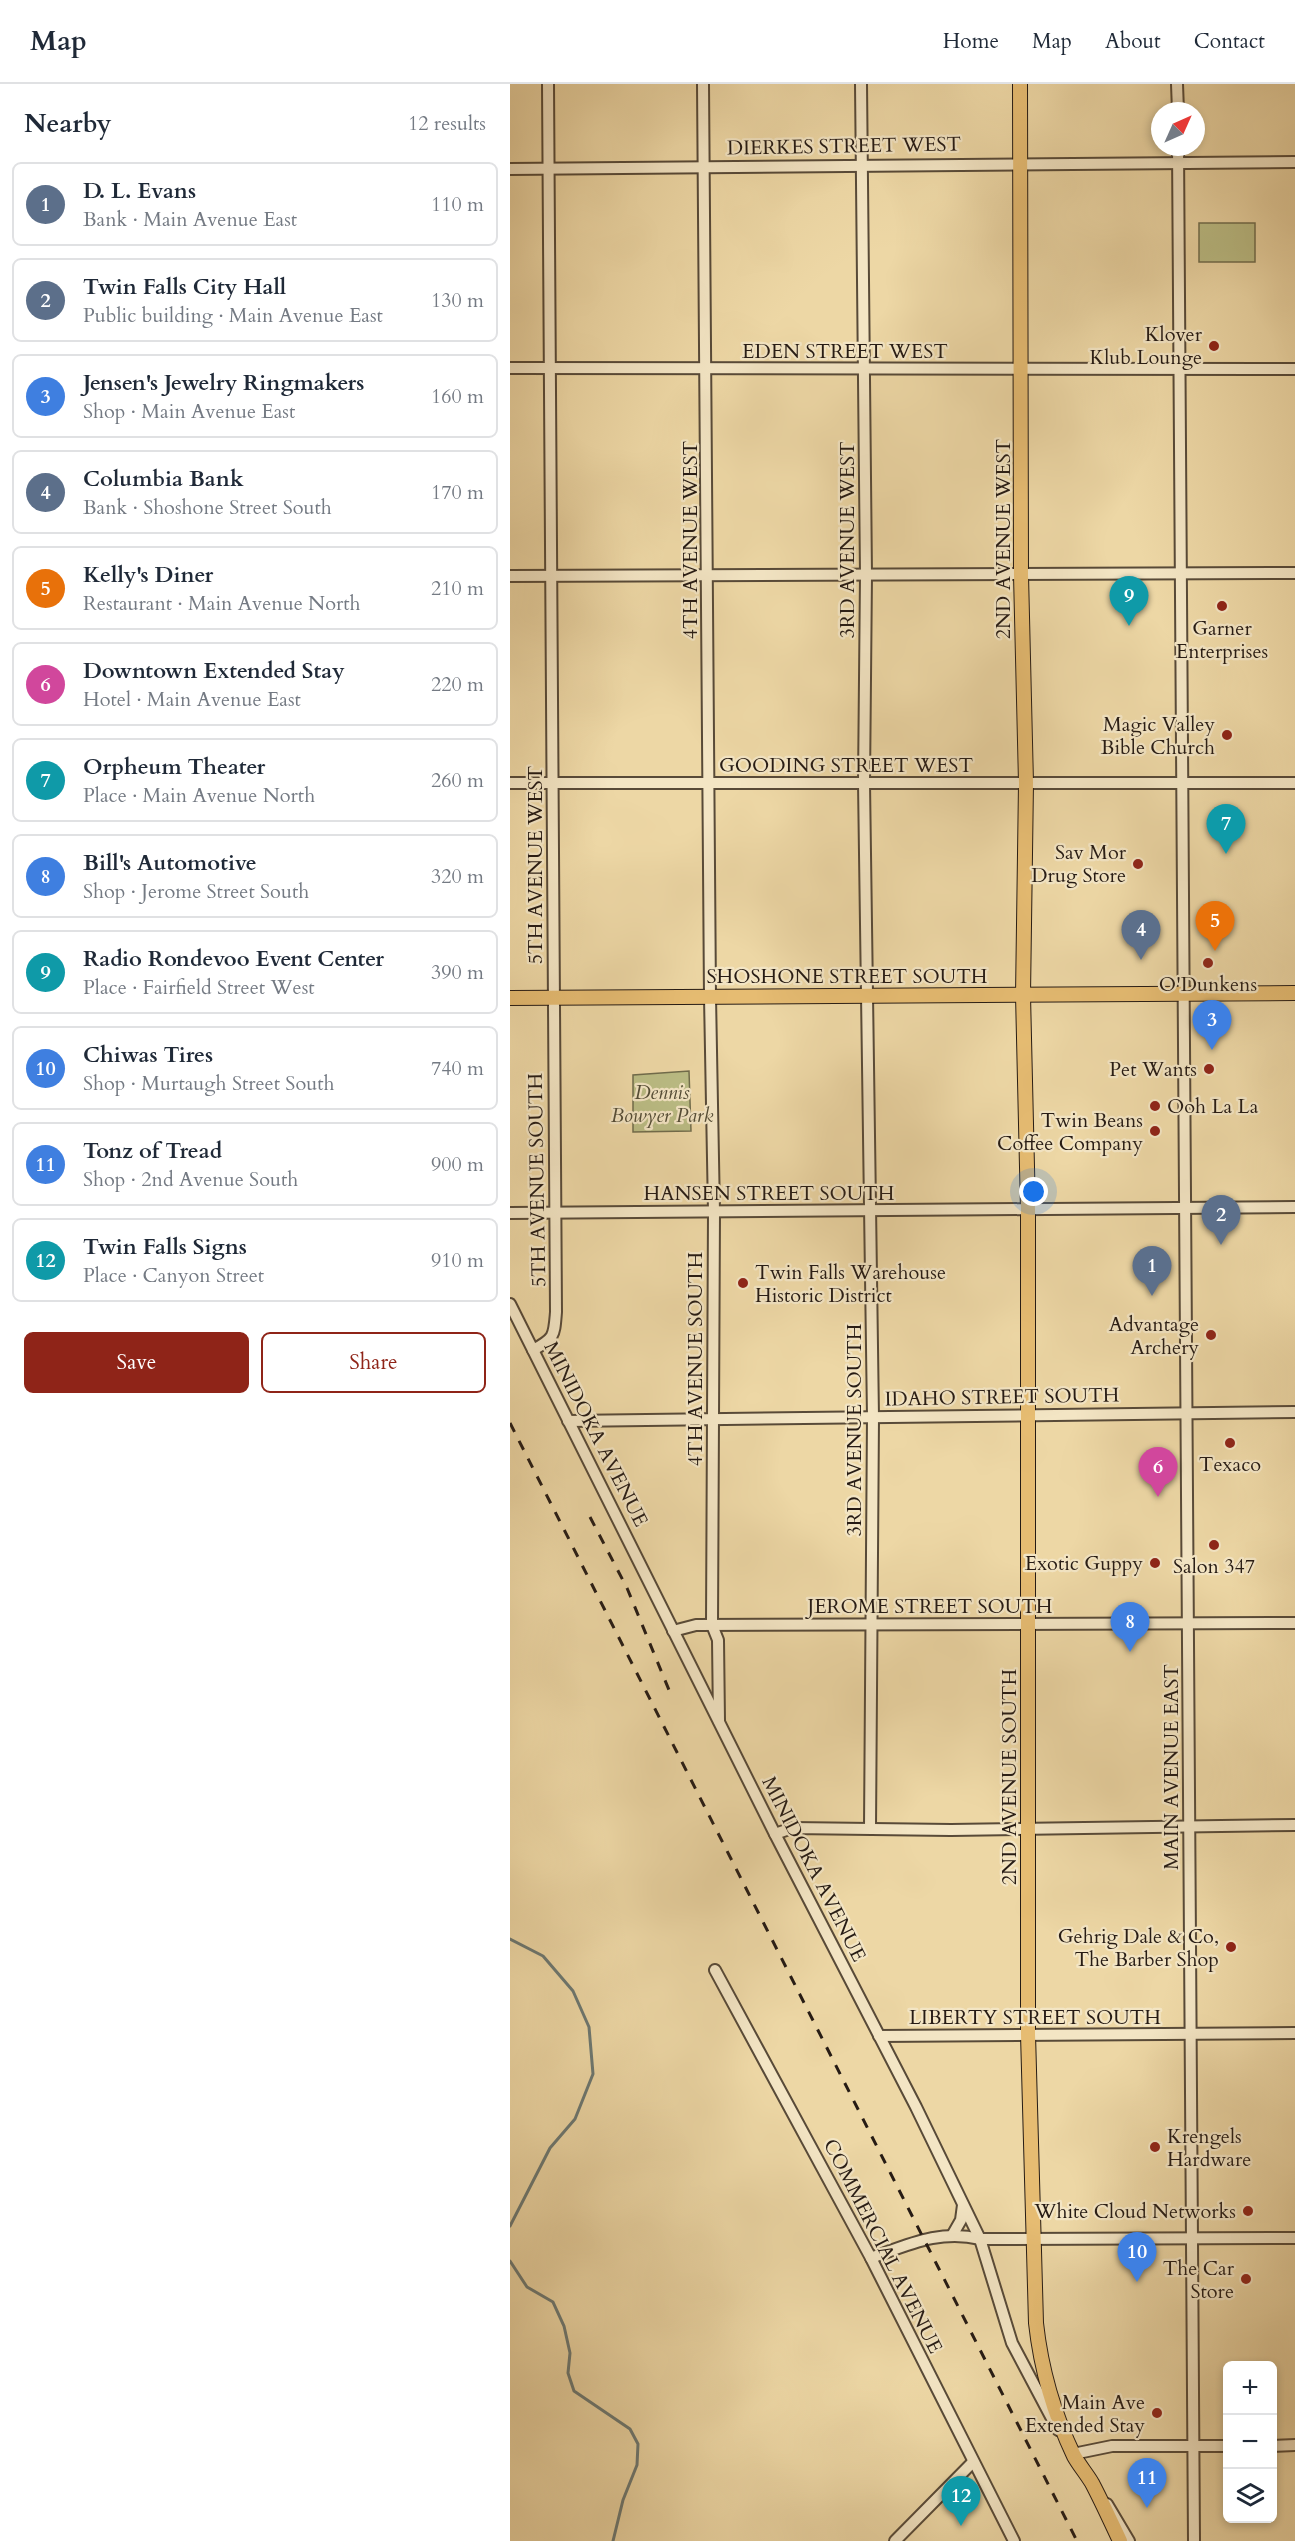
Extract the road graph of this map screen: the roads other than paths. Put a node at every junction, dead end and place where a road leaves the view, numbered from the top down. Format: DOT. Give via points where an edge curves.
graph roads {
  1 [pos="548,84"];
  2 [pos="703,84"];
  3 [pos="861,84"];
  4 [pos="1020,84"];
  5 [pos="1178,84"];
  6 [pos="1178,102"];
  7 [pos="1178,156"];
  8 [pos="1021,162"];
  9 [pos="1178,162"];
  10 [pos="1295,162"];
  11 [pos="863,164"];
  12 [pos="704,166"];
  13 [pos="510,168"];
  14 [pos="549,168"];
  15 [pos="510,368"];
  16 [pos="551,368"];
  17 [pos="706,369"];
  18 [pos="863,369"];
  19 [pos="1295,369"];
  20 [pos="1022,370"];
  21 [pos="1180,370"];
  22 [pos="1295,573"];
  23 [pos="1181,574"];
  24 [pos="866,575"];
  25 [pos="1021,575"];
  26 [pos="510,576"];
  27 [pos="552,576"];
  28 [pos="708,576"];
  29 [pos="510,783"];
  30 [pos="553,783"];
  31 [pos="709,783"];
  32 [pos="864,783"];
  33 [pos="1026,783"];
  34 [pos="1183,783"];
  35 [pos="1295,783"];
  36 [pos="1184,993"];
  37 [pos="1295,993"];
  38 [pos="1023,994"];
  39 [pos="867,996"];
  40 [pos="710,997"];
  41 [pos="510,998"];
  42 [pos="553,998"];
  43 [pos="1295,1207"];
  44 [pos="1186,1208"];
  45 [pos="1028,1210"];
  46 [pos="869,1211"];
  47 [pos="714,1212"];
  48 [pos="510,1213"];
  49 [pos="555,1213"];
  50 [pos="510,1304"];
  51 [pos="533,1350"];
  52 [pos="1295,1412"];
  53 [pos="1185,1413"];
  54 [pos="1027,1415"];
  55 [pos="873,1417"];
  56 [pos="712,1419"];
  57 [pos="568,1421"];
  58 [pos="1189,1622"];
  59 [pos="1295,1623"];
  60 [pos="872,1624"];
  61 [pos="1028,1624"];
  62 [pos="712,1625"];
  63 [pos="673,1631"];
  64 [pos="719,1721"];
  65 [pos="1295,1825"];
  66 [pos="1189,1826"];
  67 [pos="870,1828"];
  68 [pos="1030,1828"];
  69 [pos="775,1834"];
  70 [pos="715,1970"];
  71 [pos="1191,2033"];
  72 [pos="1295,2033"];
  73 [pos="1028,2034"];
  74 [pos="879,2036"];
  75 [pos="963,2205"];
  76 [pos="953,2234"];
  77 [pos="1295,2238"];
  78 [pos="980,2239"];
  79 [pos="1034,2239"];
  80 [pos="1193,2239"];
  81 [pos="871,2258"];
  82 [pos="1295,2445"];
  83 [pos="1194,2446"];
  84 [pos="1223,2446"];
  85 [pos="1277,2446"];
  86 [pos="1075,2458"];
  87 [pos="973,2462"];
  88 [pos="1091,2481"];
  89 [pos="895,2541"];
  90 [pos="1014,2541"];
  91 [pos="1110,2541"];
  92 [pos="1120,2541"];
  93 [pos="1129,2541"];
  94 [pos="1194,2541"];
  1 -- 14 [label="street, 5TH AVENUE WEST"];
  2 -- 12 [label="street, 4TH AVENUE WEST"];
  3 -- 11 [label="street, 3RD AVENUE WEST"];
  4 -- 8 [label="main road, 2ND AVENUE WEST"];
  5 -- 6 [label="street"];
  7 -- 9 [label="street, MAIN AVENUE EAST"];
  8 -- 9 [label="street, DIERKES STREET WEST"];
  8 -- 11 [label="street, DIERKES STREET WEST"];
  8 -- 20 [label="main road, 2ND AVENUE WEST"];
  9 -- 10 [label="street, DIERKES STREET WEST"];
  9 -- 21 [label="street, MAIN AVENUE EAST"];
  11 -- 12 [label="street, DIERKES STREET WEST"];
  11 -- 18 [label="street, 3RD AVENUE WEST"];
  12 -- 14 [label="street, DIERKES STREET WEST"];
  12 -- 17 [label="street, 4TH AVENUE WEST"];
  13 -- 14 [label="street, DIERKES STREET WEST"];
  14 -- 16 [label="street, 5TH AVENUE WEST"];
  15 -- 16 [label="street, EDEN STREET WEST"];
  16 -- 17 [label="street, EDEN STREET WEST"];
  16 -- 27 [label="street, 5TH AVENUE WEST"];
  17 -- 18 [label="street, EDEN STREET WEST"];
  17 -- 28 [label="street, 4TH AVENUE WEST"];
  18 -- 20 [label="street, EDEN STREET WEST"];
  18 -- 24 [label="street, 3RD AVENUE WEST"];
  19 -- 21 [label="street, EDEN STREET WEST"];
  20 -- 21 [label="street, EDEN STREET WEST"];
  20 -- 25 [label="main road, 2ND AVENUE WEST"];
  21 -- 23 [label="street, MAIN AVENUE EAST"];
  22 -- 23 [label="street"];
  23 -- 25 [label="street"];
  23 -- 34 [label="street, MAIN AVENUE EAST"];
  24 -- 25 [label="street"];
  24 -- 28 [label="street"];
  24 -- 32 [label="street, 3RD AVENUE WEST"];
  25 -- 33 [label="main road, 2ND AVENUE WEST"];
  26 -- 27 [label="street"];
  27 -- 28 [label="street"];
  27 -- 30 [label="street, 5TH AVENUE WEST"];
  28 -- 31 [label="street, 4TH AVENUE WEST"];
  29 -- 30 [label="street, GOODING STREET WEST"];
  30 -- 31 [label="street, GOODING STREET WEST"];
  30 -- 42 [label="street, 5TH AVENUE WEST"];
  31 -- 32 [label="street, GOODING STREET WEST"];
  31 -- 40 [label="street, 4TH AVENUE WEST"];
  32 -- 33 [label="street, GOODING STREET WEST"];
  32 -- 39 [label="street, 3RD AVENUE WEST"];
  33 -- 34 [label="street, GOODING STREET WEST"];
  33 -- 38 [label="main road, 2ND AVENUE WEST"];
  34 -- 35 [label="street, GOODING STREET WEST"];
  34 -- 36 [label="street, MAIN AVENUE EAST"];
  36 -- 37 [label="main road, SHOSHONE STREET SOUTH"];
  36 -- 38 [label="main road, SHOSHONE STREET SOUTH"];
  36 -- 44 [label="street, MAIN AVENUE EAST"];
  38 -- 39 [label="main road, SHOSHONE STREET SOUTH"];
  38 -- 45 [label="main road, 2ND AVENUE SOUTH"];
  39 -- 40 [label="main road, SHOSHONE STREET SOUTH"];
  39 -- 46 [label="street, 3RD AVENUE SOUTH"];
  40 -- 42 [label="main road, SHOSHONE STREET SOUTH"];
  40 -- 47 [label="street, 4TH AVENUE SOUTH"];
  41 -- 42 [label="main road, SHOSHONE STREET SOUTH"];
  42 -- 49 [label="street, 5TH AVENUE SOUTH"];
  43 -- 44 [label="street, HANSEN STREET SOUTH"];
  44 -- 45 [label="street, HANSEN STREET SOUTH"];
  44 -- 53 [label="street, MAIN AVENUE EAST"];
  45 -- 46 [label="street, HANSEN STREET SOUTH"];
  45 -- 54 [label="main road, 2ND AVENUE SOUTH"];
  46 -- 47 [label="street, HANSEN STREET SOUTH"];
  46 -- 55 [label="street, 3RD AVENUE SOUTH"];
  47 -- 49 [label="street, HANSEN STREET SOUTH"];
  47 -- 56 [label="street, 4TH AVENUE SOUTH"];
  48 -- 49 [label="street, HANSEN STREET SOUTH"];
  49 -- 51 [label="street, 5TH AVENUE SOUTH" via="555,1334"];
  50 -- 51 [label="street, MINIDOKA AVENUE"];
  51 -- 57 [label="street, MINIDOKA AVENUE"];
  52 -- 53 [label="street, IDAHO STREET SOUTH"];
  53 -- 54 [label="street, IDAHO STREET SOUTH"];
  53 -- 58 [label="street, MAIN AVENUE EAST"];
  54 -- 55 [label="street, IDAHO STREET SOUTH"];
  54 -- 61 [label="main road, 2ND AVENUE SOUTH"];
  55 -- 56 [label="street, IDAHO STREET SOUTH"];
  55 -- 60 [label="street, 3RD AVENUE SOUTH"];
  56 -- 57 [label="street, IDAHO STREET SOUTH"];
  56 -- 62 [label="street, 4TH AVENUE SOUTH"];
  57 -- 63 [label="street, MINIDOKA AVENUE"];
  58 -- 59 [label="street, JEROME STREET SOUTH"];
  58 -- 61 [label="street, JEROME STREET SOUTH"];
  58 -- 66 [label="street, MAIN AVENUE EAST"];
  60 -- 61 [label="street, JEROME STREET SOUTH"];
  60 -- 62 [label="street, JEROME STREET SOUTH"];
  60 -- 67 [label="street, 3RD AVENUE SOUTH"];
  61 -- 68 [label="main road, 2ND AVENUE SOUTH"];
  62 -- 63 [label="street, JEROME STREET SOUTH"];
  62 -- 64 [label="street, 4TH AVENUE SOUTH" via="718,1640"];
  63 -- 64 [label="street, MINIDOKA AVENUE"];
  64 -- 69 [label="street, MINIDOKA AVENUE"];
  65 -- 66 [label="street"];
  66 -- 68 [label="street"];
  66 -- 71 [label="street, MAIN AVENUE EAST"];
  67 -- 68 [label="street"];
  67 -- 69 [label="street" via="792,1828"];
  68 -- 73 [label="main road, 2ND AVENUE SOUTH"];
  69 -- 74 [label="street, MINIDOKA AVENUE"];
  70 -- 81 [label="street, COMMERCIAL AVENUE"];
  71 -- 72 [label="street, LIBERTY STREET SOUTH"];
  71 -- 73 [label="street, LIBERTY STREET SOUTH"];
  71 -- 80 [label="street, MAIN AVENUE EAST"];
  73 -- 74 [label="street, LIBERTY STREET SOUTH"];
  73 -- 79 [label="main road, 2ND AVENUE SOUTH"];
  74 -- 75 [label="street, MINIDOKA AVENUE"];
  75 -- 76 [label="street"];
  75 -- 78 [label="street, MINIDOKA AVENUE"];
  76 -- 78 [label="street"];
  76 -- 81 [label="street" via="924,2238"];
  77 -- 80 [label="street"];
  78 -- 79 [label="street"];
  78 -- 86 [label="street, MINIDOKA AVENUE" via="1012,2343"];
  79 -- 80 [label="street"];
  79 -- 86 [label="main road, 2ND AVENUE SOUTH" via="1039,2350 1047,2386"];
  80 -- 83 [label="street, MAIN AVENUE EAST"];
  81 -- 87 [label="street, COMMERCIAL AVENUE"];
  82 -- 85 [label="street"];
  83 -- 84 [label="street"];
  83 -- 86 [label="street" via="1112,2446"];
  83 -- 94 [label="street, MAIN AVENUE EAST"];
  86 -- 88 [label="main road, 2ND AVENUE SOUTH"];
  86 -- 91 [label="main road"];
  87 -- 89 [label="street"];
  87 -- 90 [label="street, COMMERCIAL AVENUE"];
  88 -- 92 [label="main road, 2ND AVENUE SOUTH"];
  88 -- 93 [label="street" via="1118,2518"];
}
